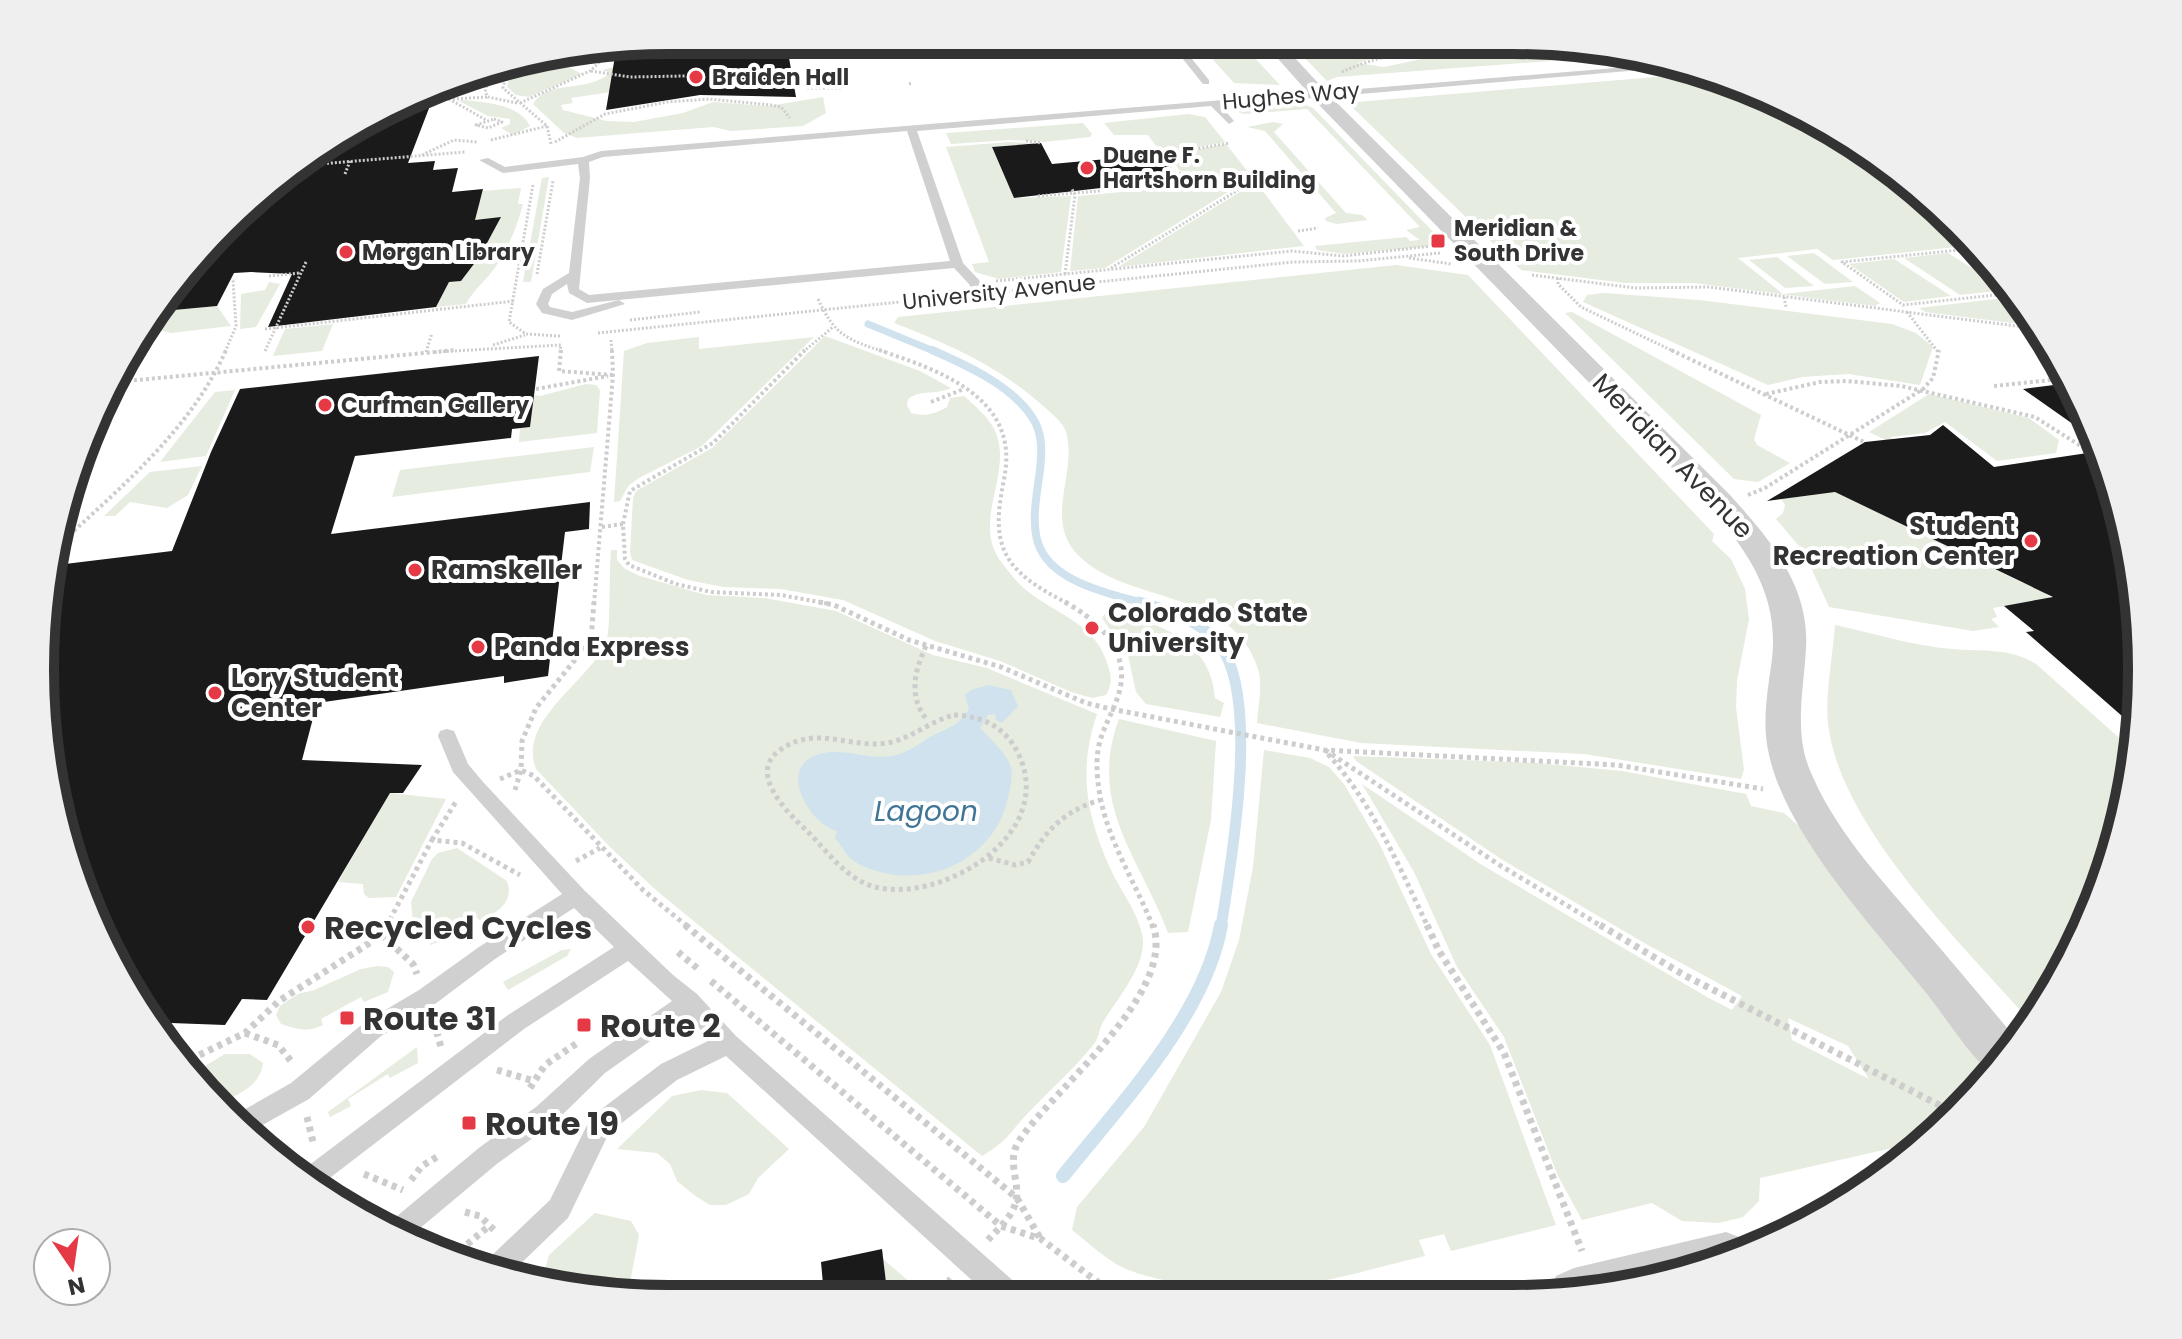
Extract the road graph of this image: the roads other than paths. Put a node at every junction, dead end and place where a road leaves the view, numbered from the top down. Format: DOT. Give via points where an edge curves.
graph roads {
  1 [pos="1183,54"];
  2 [pos="1287,54"];
  3 [pos="1640,68"];
  4 [pos="1206,82"];
  5 [pos="1329,84"];
  6 [pos="1213,103"];
  7 [pos="1229,121"];
  8 [pos="911,128"];
  9 [pos="484,160"];
  10 [pos="585,160"];
  11 [pos="957,264"];
  12 [pos="574,275"];
  13 [pos="979,294"];
  14 [pos="642,295"];
  15 [pos="447,736"];
  16 [pos="576,896"];
  17 [pos="630,948"];
  18 [pos="689,1001"];
  19 [pos="728,1043"];
  20 [pos="1997,1048"];
  21 [pos="250,1119"];
  22 [pos="317,1173"];
  23 [pos="404,1225"];
  24 [pos="504,1262"];
  25 [pos="997,1285"];
  1 -- 4 [label="lane"];
  2 -- 5 [label="street, Meridian Avenue"];
  3 -- 5 [label="lane, Hughes Way"];
  5 -- 6 [label="lane, Hughes Way"];
  5 -- 20 [label="street, Meridian Avenue" via="1466,258 1720,501 1765,556 1790,615 1783,722 1801,792 1849,868"];
  6 -- 7 [label="lane"];
  6 -- 8 [label="lane, Hughes Way"];
  8 -- 10 [label="lane, Hughes Way" via="601,154"];
  8 -- 11 [label="lane"];
  9 -- 10 [label="lane, Hughes Way" via="503,170"];
  10 -- 12 [label="lane"];
  11 -- 13 [label="lane"];
  11 -- 14 [label="lane"];
  12 -- 14 [label="lane" via="573,290 587,299"];
  12 -- 14 [label="lane" via="547,292 542,299 546,310 572,316"];
  15 -- 16 [label="lane" via="468,778"];
  16 -- 17 [label="lane"];
  16 -- 21 [label="lane" via="373,1029 300,1091"];
  17 -- 18 [label="lane"];
  17 -- 22 [label="lane" via="516,1022"];
  18 -- 19 [label="lane"];
  18 -- 23 [label="lane" via="597,1066 545,1115"];
  19 -- 24 [label="lane" via="669,1072 600,1125 591,1135 567,1199"];
  19 -- 25 [label="lane"];
}
